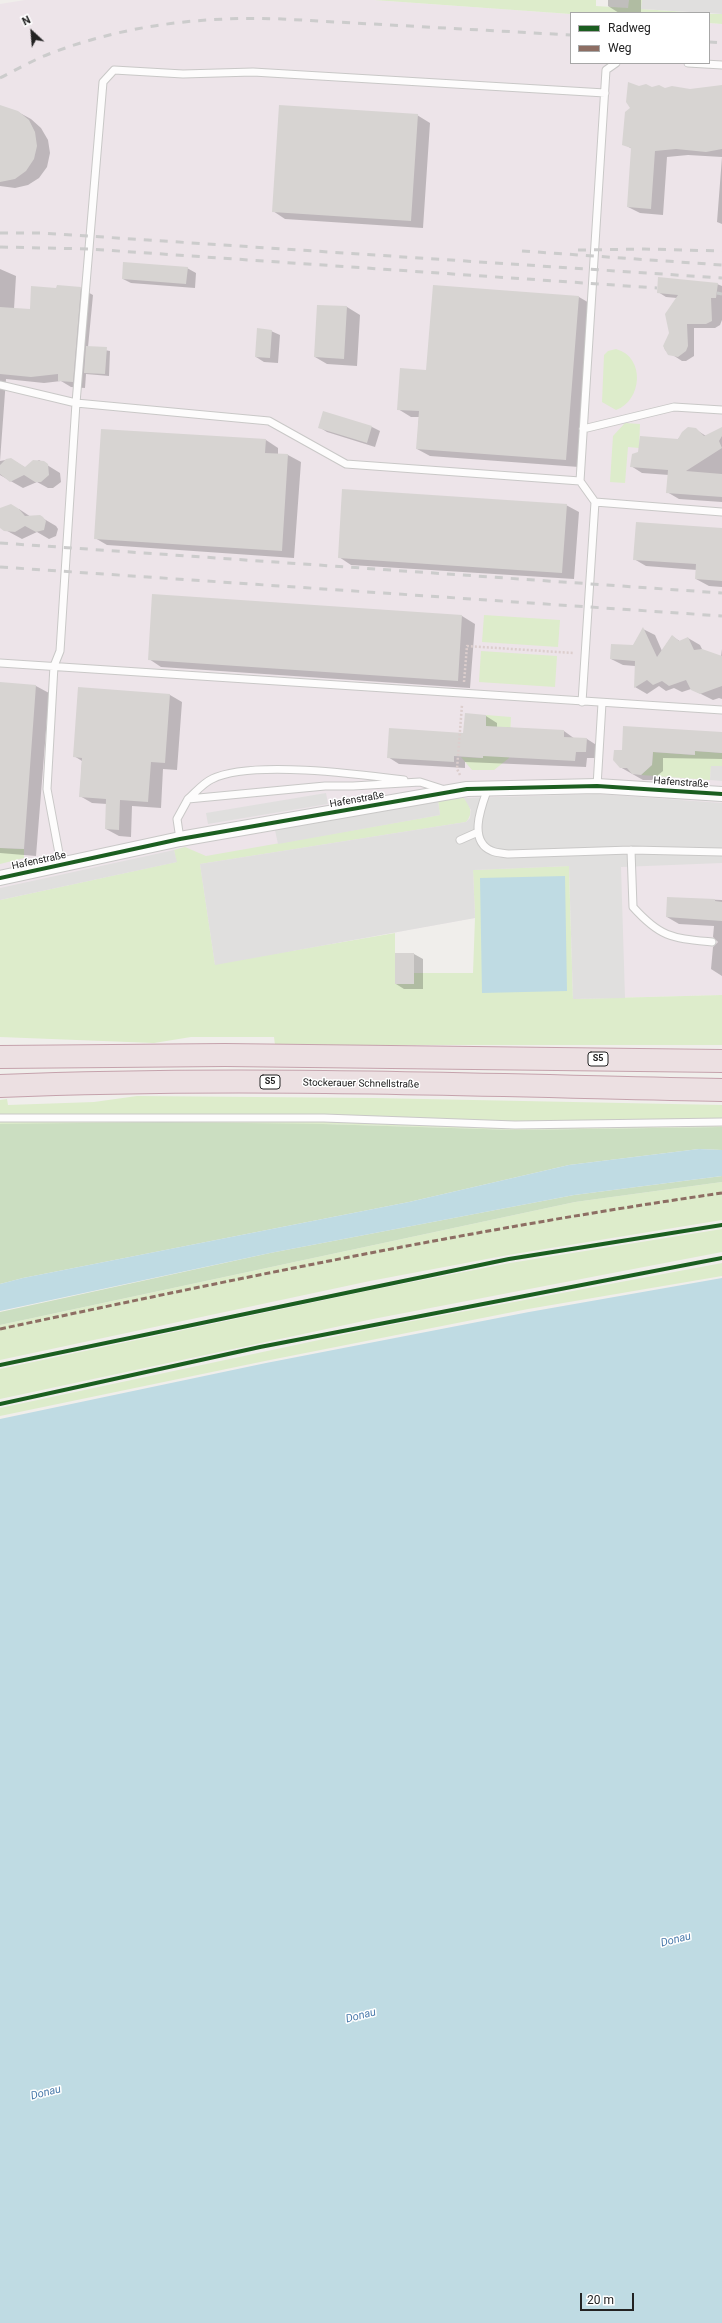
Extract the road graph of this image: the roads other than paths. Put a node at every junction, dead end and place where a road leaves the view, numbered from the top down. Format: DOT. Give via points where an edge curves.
graph roads {
  1 [pos="615,64"];
  2 [pos="705,64"];
  3 [pos="722,65"];
  4 [pos="605,93"];
  5 [pos="0,385"];
  6 [pos="76,403"];
  7 [pos="722,410"];
  8 [pos="583,429"];
  9 [pos="580,481"];
  10 [pos="595,502"];
  11 [pos="722,512"];
  12 [pos="0,663"];
  13 [pos="54,666"];
  14 [pos="582,702"];
  15 [pos="602,703"];
  16 [pos="722,710"];
  17 [pos="420,782"];
  18 [pos="597,786"];
  19 [pos="488,788"];
  20 [pos="450,792"];
  21 [pos="722,794"];
  22 [pos="188,799"];
  23 [pos="478,832"];
  24 [pos="180,839"];
  25 [pos="460,840"];
  26 [pos="631,850"];
  27 [pos="722,852"];
  28 [pos="61,864"];
  29 [pos="0,878"];
  30 [pos="712,942"];
  31 [pos="0,1057"];
  32 [pos="722,1061"];
  33 [pos="0,1086"];
  34 [pos="722,1090"];
  35 [pos="0,1118"];
  36 [pos="722,1122"];
  1 -- 4 [label="lane" via="606,70"];
  2 -- 3 [label="lane"];
  4 -- 6 [label="lane" via="253,72 182,74 114,70 103,82"];
  4 -- 8 [label="lane"];
  5 -- 6 [label="lane"];
  6 -- 9 [label="lane" via="269,421 346,464"];
  6 -- 13 [label="lane" via="60,651"];
  7 -- 8 [label="lane" via="674,407"];
  8 -- 9 [label="lane"];
  9 -- 10 [label="lane"];
  10 -- 11 [label="lane"];
  10 -- 14 [label="lane"];
  12 -- 13 [label="lane"];
  13 -- 14 [label="lane"];
  13 -- 28 [label="lane" via="47,789"];
  14 -- 15 [label="lane"];
  15 -- 16 [label="lane"];
  15 -- 18 [label="lane"];
  17 -- 20 [label="lane"];
  17 -- 22 [label="lane" via="325,786"];
  17 -- 22 [label="lane" via="354,774 237,770 211,780"];
  18 -- 19 [label="street, Hafenstraße"];
  18 -- 21 [label="street, Hafenstraße"];
  19 -- 20 [label="street, Hafenstraße"];
  19 -- 23 [label="lane" via="480,810"];
  20 -- 24 [label="street, Hafenstraße"];
  22 -- 24 [label="lane" via="177,819"];
  23 -- 25 [label="lane"];
  23 -- 26 [label="lane" via="483,844 492,851 508,854"];
  24 -- 28 [label="street, Hafenstraße"];
  26 -- 27 [label="lane"];
  26 -- 30 [label="lane" via="633,907 637,912 650,926 676,938"];
  28 -- 29 [label="street, Hafenstraße"];
  31 -- 32 [label="highway, S5" via="225,1055"];
  33 -- 34 [label="highway, Stockerauer Schnellstraße / S5" via="245,1082"];
  35 -- 36 [label="lane" via="324,1118 515,1124"];
}
